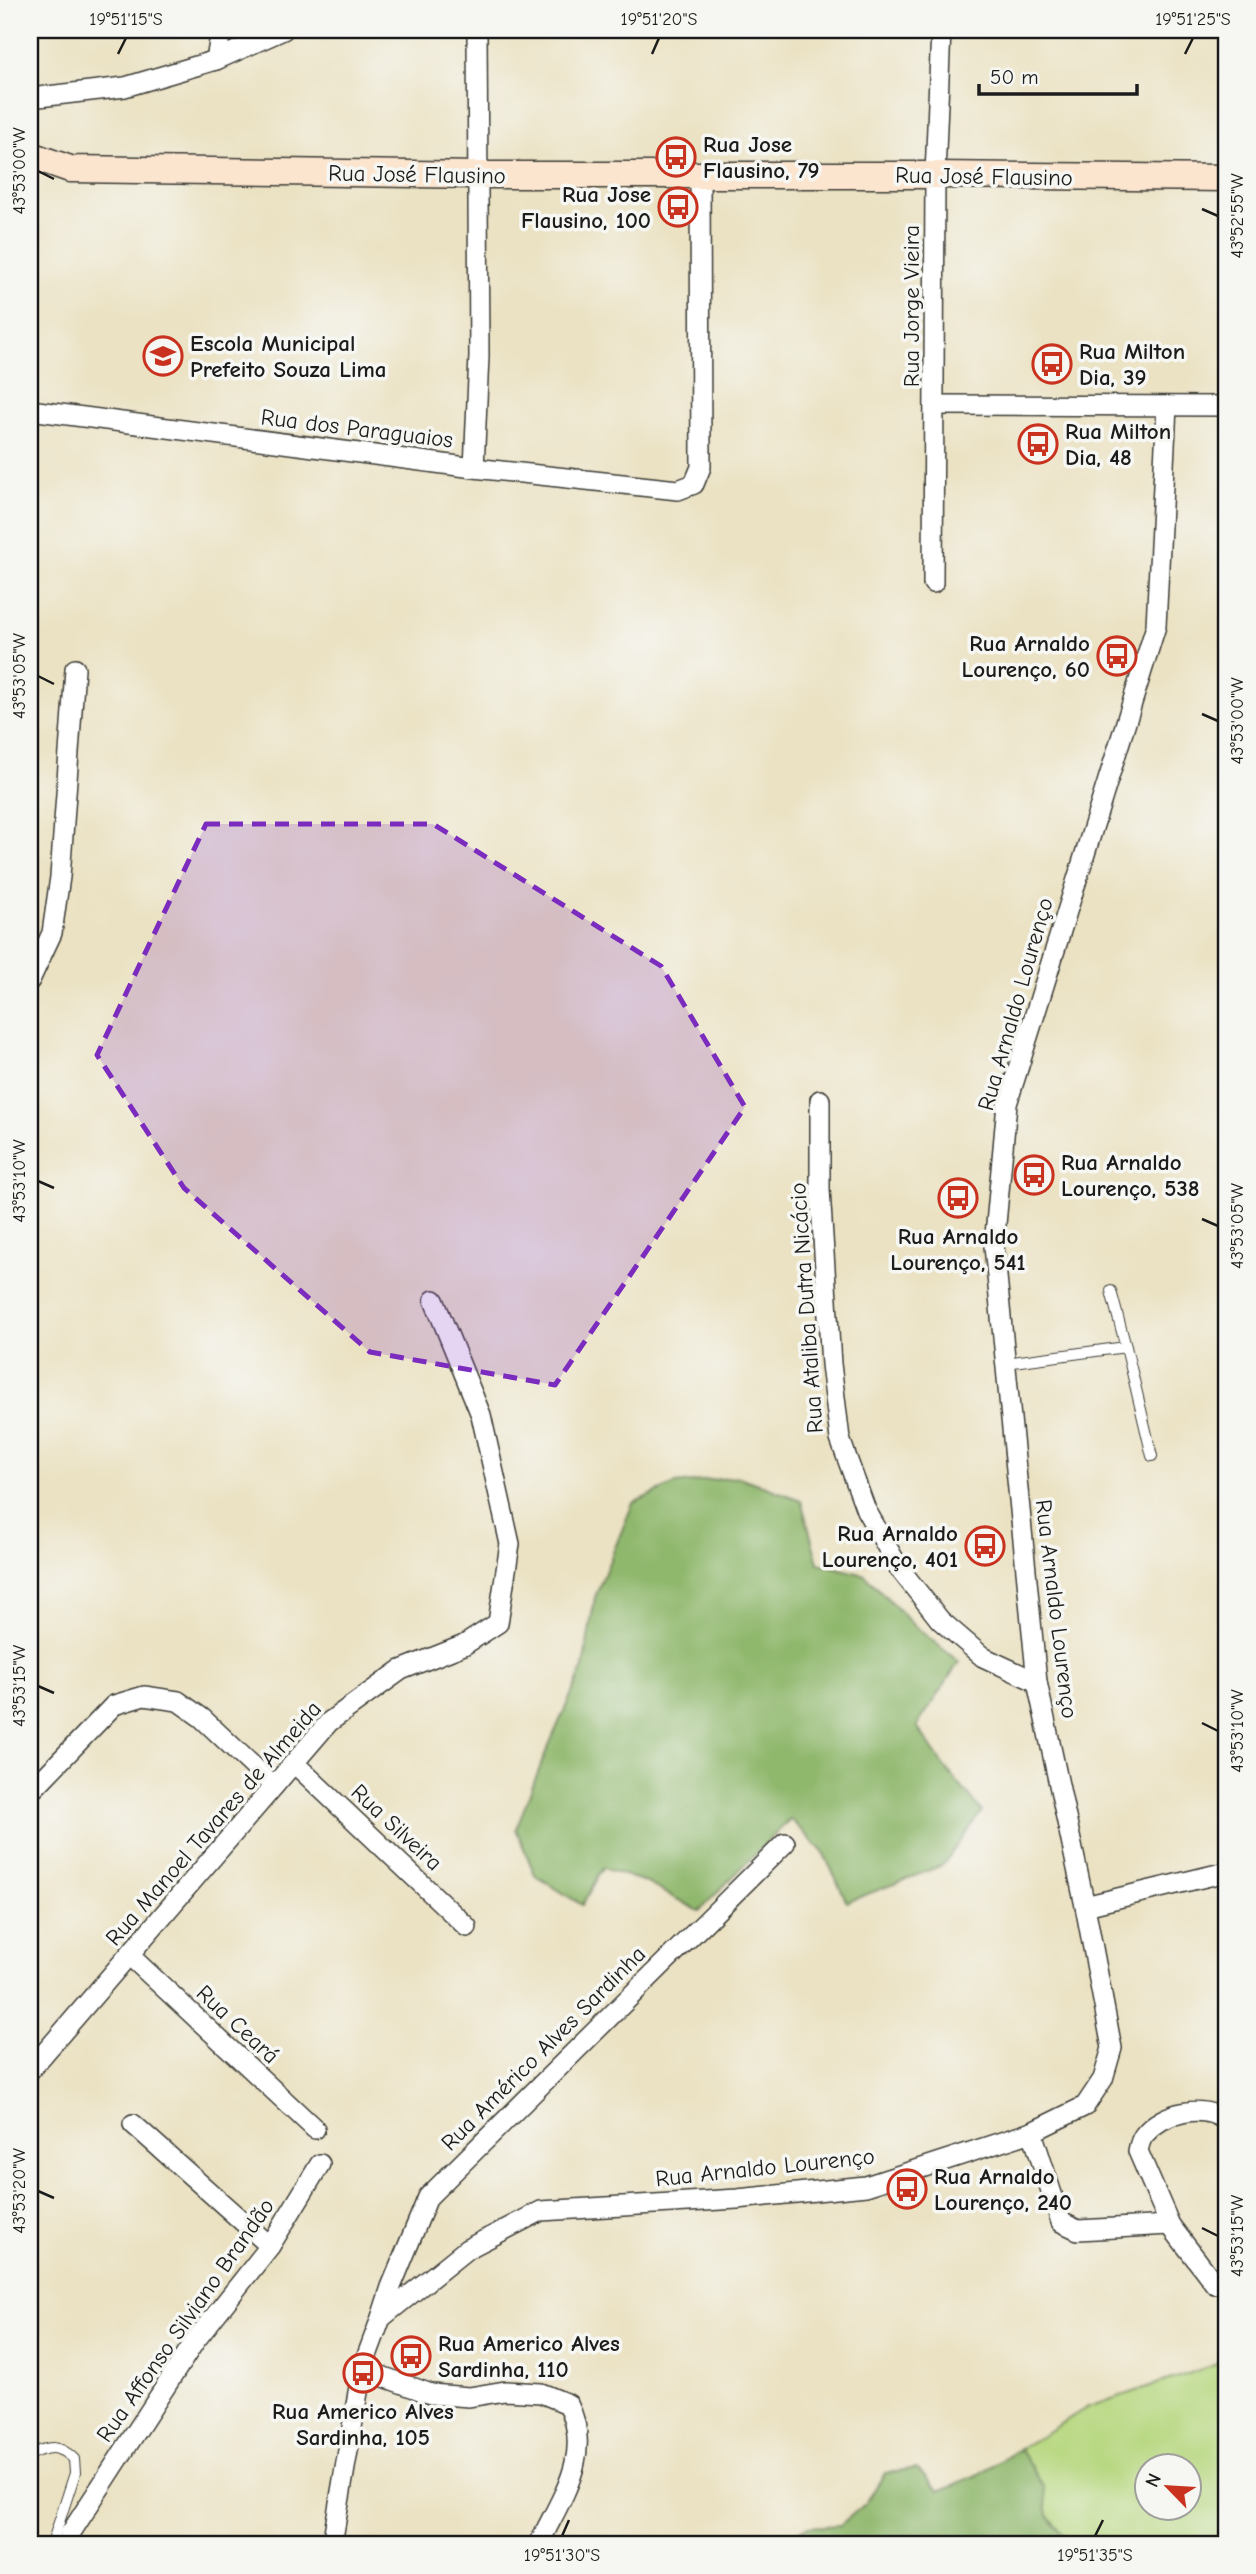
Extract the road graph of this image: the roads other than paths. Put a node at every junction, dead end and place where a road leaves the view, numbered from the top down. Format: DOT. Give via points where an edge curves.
graph roads {
  1 [pos="221,30"];
  2 [pos="283,30"];
  3 [pos="477,30"];
  4 [pos="941,30"];
  5 [pos="216,60"];
  6 [pos="30,98"];
  7 [pos="30,155"];
  8 [pos="700,174"];
  9 [pos="479,175"];
  10 [pos="935,175"];
  11 [pos="1226,178"];
  12 [pos="936,405"];
  13 [pos="1167,405"];
  14 [pos="1226,406"];
  15 [pos="30,410"];
  16 [pos="474,468"];
  17 [pos="933,583"];
  18 [pos="75,669"];
  19 [pos="30,980"];
  20 [pos="820,1100"];
  21 [pos="1111,1291"];
  22 [pos="434,1300"];
  23 [pos="1126,1347"];
  24 [pos="1005,1363"];
  25 [pos="1152,1456"];
  26 [pos="1037,1682"];
  27 [pos="294,1763"];
  28 [pos="274,1786"];
  29 [pos="35,1787"];
  30 [pos="785,1843"];
  31 [pos="1226,1872"];
  32 [pos="1085,1906"];
  33 [pos="467,1927"];
  34 [pos="128,1955"];
  35 [pos="30,2070"];
  36 [pos="1226,2121"];
  37 [pos="133,2124"];
  38 [pos="315,2129"];
  39 [pos="1032,2132"];
  40 [pos="320,2164"];
  41 [pos="1170,2225"];
  42 [pos="270,2246"];
  43 [pos="1216,2284"];
  44 [pos="381,2318"];
  45 [pos="362,2369"];
  46 [pos="30,2455"];
  47 [pos="52,2544"];
  48 [pos="68,2544"];
  49 [pos="332,2544"];
  50 [pos="539,2544"];
  1 -- 5 [label="street"];
  2 -- 5 [label="street"];
  3 -- 9 [label="street"];
  4 -- 10 [label="street, Rua Jorge Vieira"];
  5 -- 6 [label="street" via="125,87"];
  7 -- 9 [label="street, Rua José Flausino" via="70,169"];
  8 -- 9 [label="street, Rua José Flausino"];
  8 -- 10 [label="street, Rua José Flausino"];
  8 -- 16 [label="street, Rua dos Paraguaios" via="701,467 694,484 678,490"];
  9 -- 16 [label="street"];
  10 -- 11 [label="street, Rua José Flausino"];
  10 -- 12 [label="street, Rua Jorge Vieira"];
  12 -- 13 [label="street"];
  12 -- 17 [label="street, Rua Jorge Vieira"];
  13 -- 14 [label="street"];
  13 -- 24 [label="street, Rua Arnaldo Lourenço" via="1156,626 1007,1104 994,1246"];
  15 -- 16 [label="street, Rua dos Paraguaios"];
  18 -- 19 [label="street" via="59,888 52,933"];
  20 -- 26 [label="street, Rua Ataliba Dutra Nicácio" via="820,1189 839,1439 861,1498 899,1568 940,1620 983,1657"];
  21 -- 23 [label="lane"];
  22 -- 27 [label="street, Rua Manoel Tavares de Almeida" via="481,1415 510,1544 498,1623 464,1645 401,1670 329,1722"];
  23 -- 24 [label="lane"];
  23 -- 25 [label="lane"];
  24 -- 26 [label="street, Rua Arnaldo Lourenço"];
  26 -- 32 [label="street, Rua Arnaldo Lourenço"];
  27 -- 28 [label="street, Rua Manoel Tavares de Almeida"];
  27 -- 33 [label="street, Rua Silveira"];
  28 -- 29 [label="street" via="178,1701 144,1696 114,1705"];
  28 -- 34 [label="street, Rua Manoel Tavares de Almeida"];
  30 -- 44 [label="street, Rua Américo Alves Sardinha" via="428,2197"];
  31 -- 32 [label="street"];
  32 -- 39 [label="street, Rua Arnaldo Lourenço" via="1112,2048 1103,2079 1085,2106"];
  34 -- 35 [label="street, Rua Manoel Tavares de Almeida"];
  34 -- 38 [label="street, Rua Ceará"];
  36 -- 41 [label="street" via="1215,2112 1182,2112 1143,2136 1138,2151"];
  37 -- 42 [label="street"];
  39 -- 41 [label="street" via="1061,2222 1078,2230"];
  39 -- 44 [label="street, Rua Arnaldo Lourenço" via="866,2186 541,2211 467,2249"];
  40 -- 42 [label="street, Rua Affonso Silviano Brandão"];
  41 -- 43 [label="street"];
  42 -- 48 [label="street, Rua Affonso Silviano Brandão" via="195,2341 70,2533"];
  44 -- 45 [label="street"];
  45 -- 49 [label="street"];
  45 -- 50 [label="street" via="431,2394 469,2398 505,2391 541,2393 568,2404 577,2422 578,2449 569,2485"];
  46 -- 47 [label="lane" via="45,2447 64,2449 74,2459 75,2473"];
}
